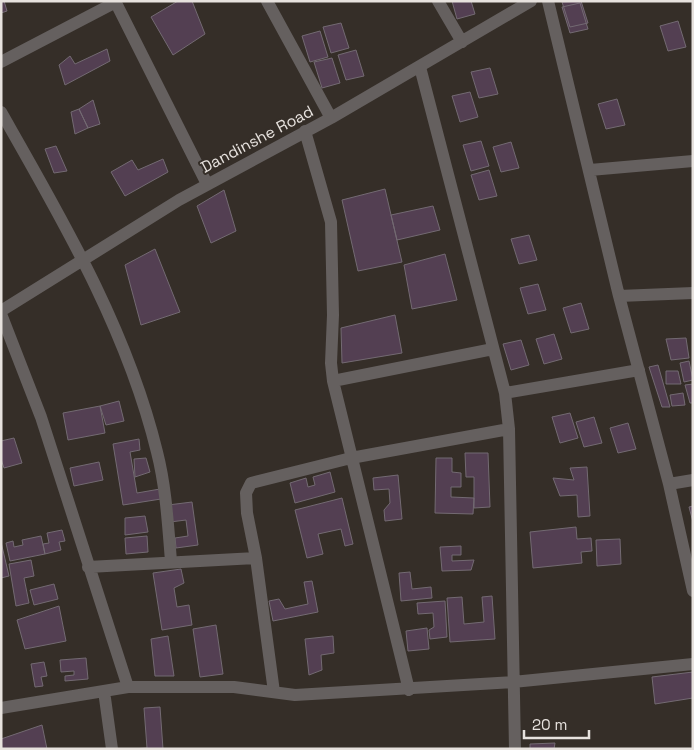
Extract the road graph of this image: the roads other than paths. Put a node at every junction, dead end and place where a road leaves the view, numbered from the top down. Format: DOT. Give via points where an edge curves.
graph roads {
  1 [pos="266,1"];
  2 [pos="438,1"];
  3 [pos="531,1"];
  4 [pos="548,1"];
  5 [pos="116,2"];
  6 [pos="462,42"];
  7 [pos="1,62"];
  8 [pos="420,67"];
  9 [pos="1,112"];
  10 [pos="331,118"];
  11 [pos="305,131"];
  12 [pos="693,161"];
  13 [pos="590,170"];
  14 [pos="207,184"];
  15 [pos="84,258"];
  16 [pos="693,293"];
  17 [pos="619,296"];
  18 [pos="1,313"];
  19 [pos="493,349"];
  20 [pos="639,370"];
  21 [pos="333,381"];
  22 [pos="505,393"];
  23 [pos="510,429"];
  24 [pos="350,458"];
  25 [pos="693,480"];
  26 [pos="669,484"];
  27 [pos="256,558"];
  28 [pos="171,561"];
  29 [pos="88,567"];
  30 [pos="693,590"];
  31 [pos="693,664"];
  32 [pos="513,682"];
  33 [pos="128,687"];
  34 [pos="409,690"];
  35 [pos="104,691"];
  36 [pos="274,692"];
  37 [pos="3,705"];
  38 [pos="112,749"];
  39 [pos="516,749"];
  1 -- 10 [label="street"];
  2 -- 6 [label="street"];
  3 -- 6 [label="street, Dandinshe Road"];
  4 -- 13 [label="street"];
  5 -- 7 [label="street"];
  5 -- 14 [label="street"];
  6 -- 8 [label="street, Dandinshe Road"];
  8 -- 10 [label="street, Dandinshe Road"];
  8 -- 19 [label="street"];
  9 -- 15 [label="street"];
  10 -- 11 [label="street, Dandinshe Road"];
  11 -- 14 [label="street, Dandinshe Road"];
  11 -- 21 [label="street" via="331,222"];
  12 -- 13 [label="street"];
  13 -- 17 [label="street"];
  14 -- 15 [label="street, Dandinshe Road"];
  15 -- 18 [label="street, Dandinshe Road"];
  15 -- 28 [label="street" via="138,384 158,454"];
  16 -- 17 [label="street"];
  17 -- 20 [label="street"];
  18 -- 29 [label="street" via="41,417"];
  19 -- 21 [label="street"];
  19 -- 22 [label="street"];
  20 -- 22 [label="street"];
  20 -- 26 [label="street"];
  21 -- 24 [label="street"];
  22 -- 23 [label="street"];
  23 -- 24 [label="street"];
  23 -- 32 [label="street"];
  24 -- 27 [label="street" via="251,483 246,493"];
  24 -- 34 [label="street"];
  25 -- 26 [label="street"];
  26 -- 30 [label="street"];
  27 -- 28 [label="street"];
  27 -- 36 [label="street"];
  28 -- 29 [label="street"];
  29 -- 33 [label="street"];
  31 -- 32 [label="street"];
  32 -- 34 [label="street"];
  32 -- 39 [label="street"];
  33 -- 35 [label="street"];
  33 -- 36 [label="street" via="234,687"];
  34 -- 36 [label="street" via="295,695"];
  35 -- 37 [label="street"];
  35 -- 38 [label="street"];
}
